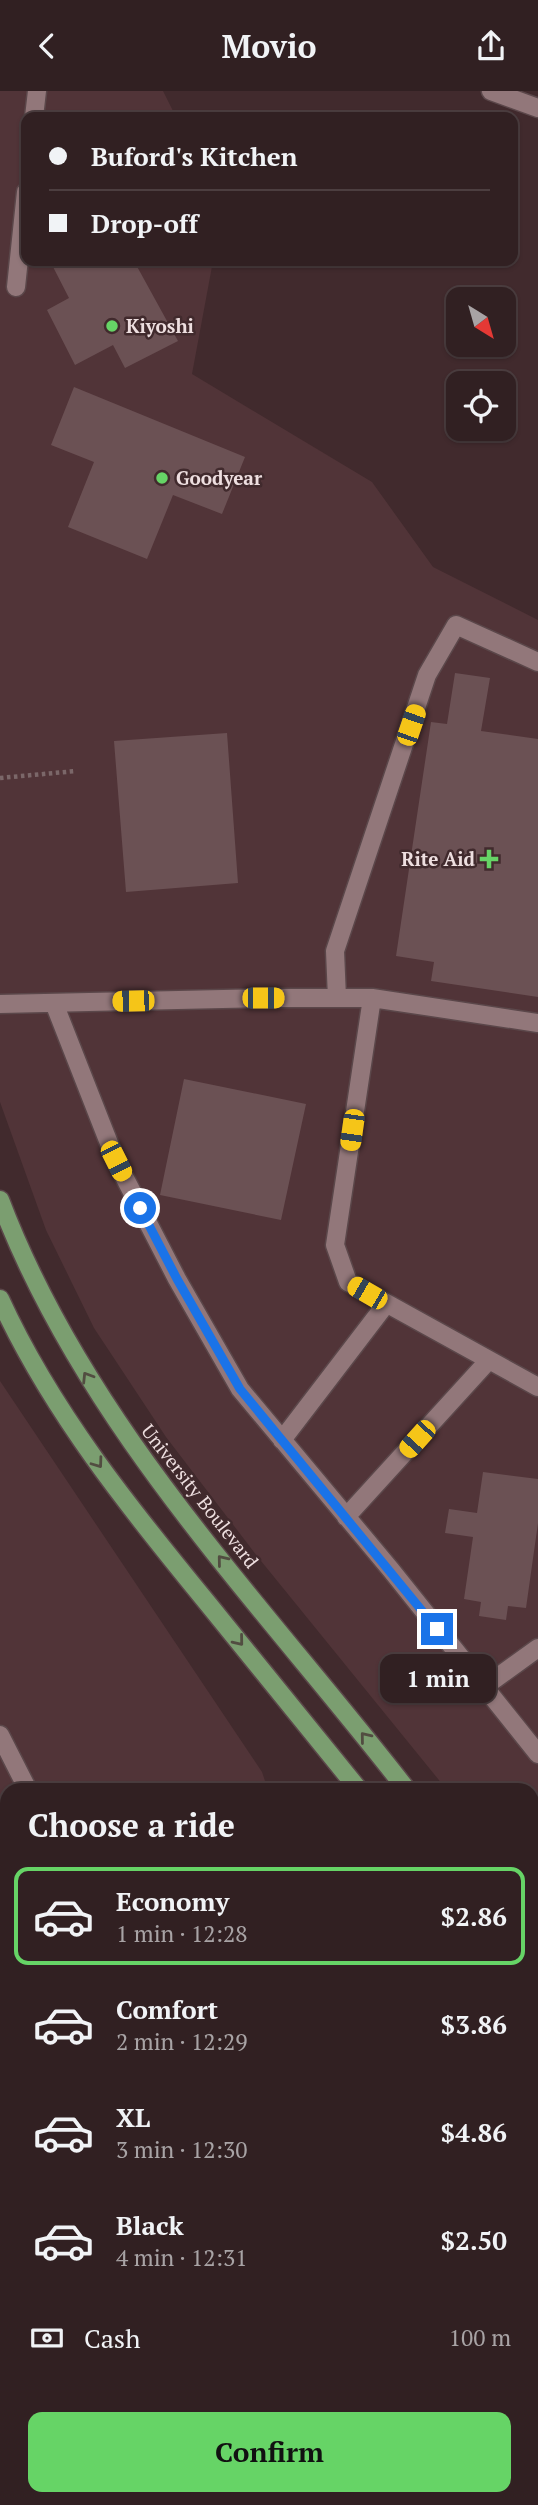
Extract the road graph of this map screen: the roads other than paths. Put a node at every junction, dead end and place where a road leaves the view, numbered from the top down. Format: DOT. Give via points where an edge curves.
graph roads {
  1 [pos="37,91"];
  2 [pos="491,91"];
  3 [pos="538,108"];
  4 [pos="35,112"];
  5 [pos="21,240"];
  6 [pos="16,287"];
  7 [pos="538,662"];
  8 [pos="337,998"];
  9 [pos="372,998"];
  10 [pos="54,1003"];
  11 [pos="0,1004"];
  12 [pos="538,1023"];
  13 [pos="0,1200"];
  14 [pos="0,1299"];
  15 [pos="386,1304"];
  16 [pos="489,1360"];
  17 [pos="538,1387"];
  18 [pos="282,1440"];
  19 [pos="346,1517"];
  20 [pos="538,1648"];
  21 [pos="484,1687"];
  22 [pos="0,1735"];
  23 [pos="538,1755"];
  24 [pos="24,1783"];
  25 [pos="353,1783"];
  26 [pos="401,1783"];
  1 -- 4 [label="street"];
  2 -- 3 [label="street"];
  5 -- 6 [label="street"];
  7 -- 8 [label="street" via="456,625 427,675 335,951"];
  8 -- 9 [label="street"];
  8 -- 10 [label="street"];
  9 -- 12 [label="street"];
  9 -- 15 [label="street" via="335,1245 348,1282"];
  10 -- 11 [label="street"];
  10 -- 18 [label="street" via="116,1161 177,1279 240,1389"];
  26 -- 13 [label="main road, University Boulevard, one-way" via="180,1507 109,1411 39,1291"];
  14 -- 25 [label="main road, one-way" via="51,1391 124,1498"];
  15 -- 16 [label="street"];
  15 -- 18 [label="street"];
  16 -- 17 [label="street"];
  16 -- 19 [label="street"];
  18 -- 19 [label="street"];
  19 -- 21 [label="street"];
  20 -- 21 [label="street"];
  21 -- 23 [label="street"];
  22 -- 24 [label="street"];
}
